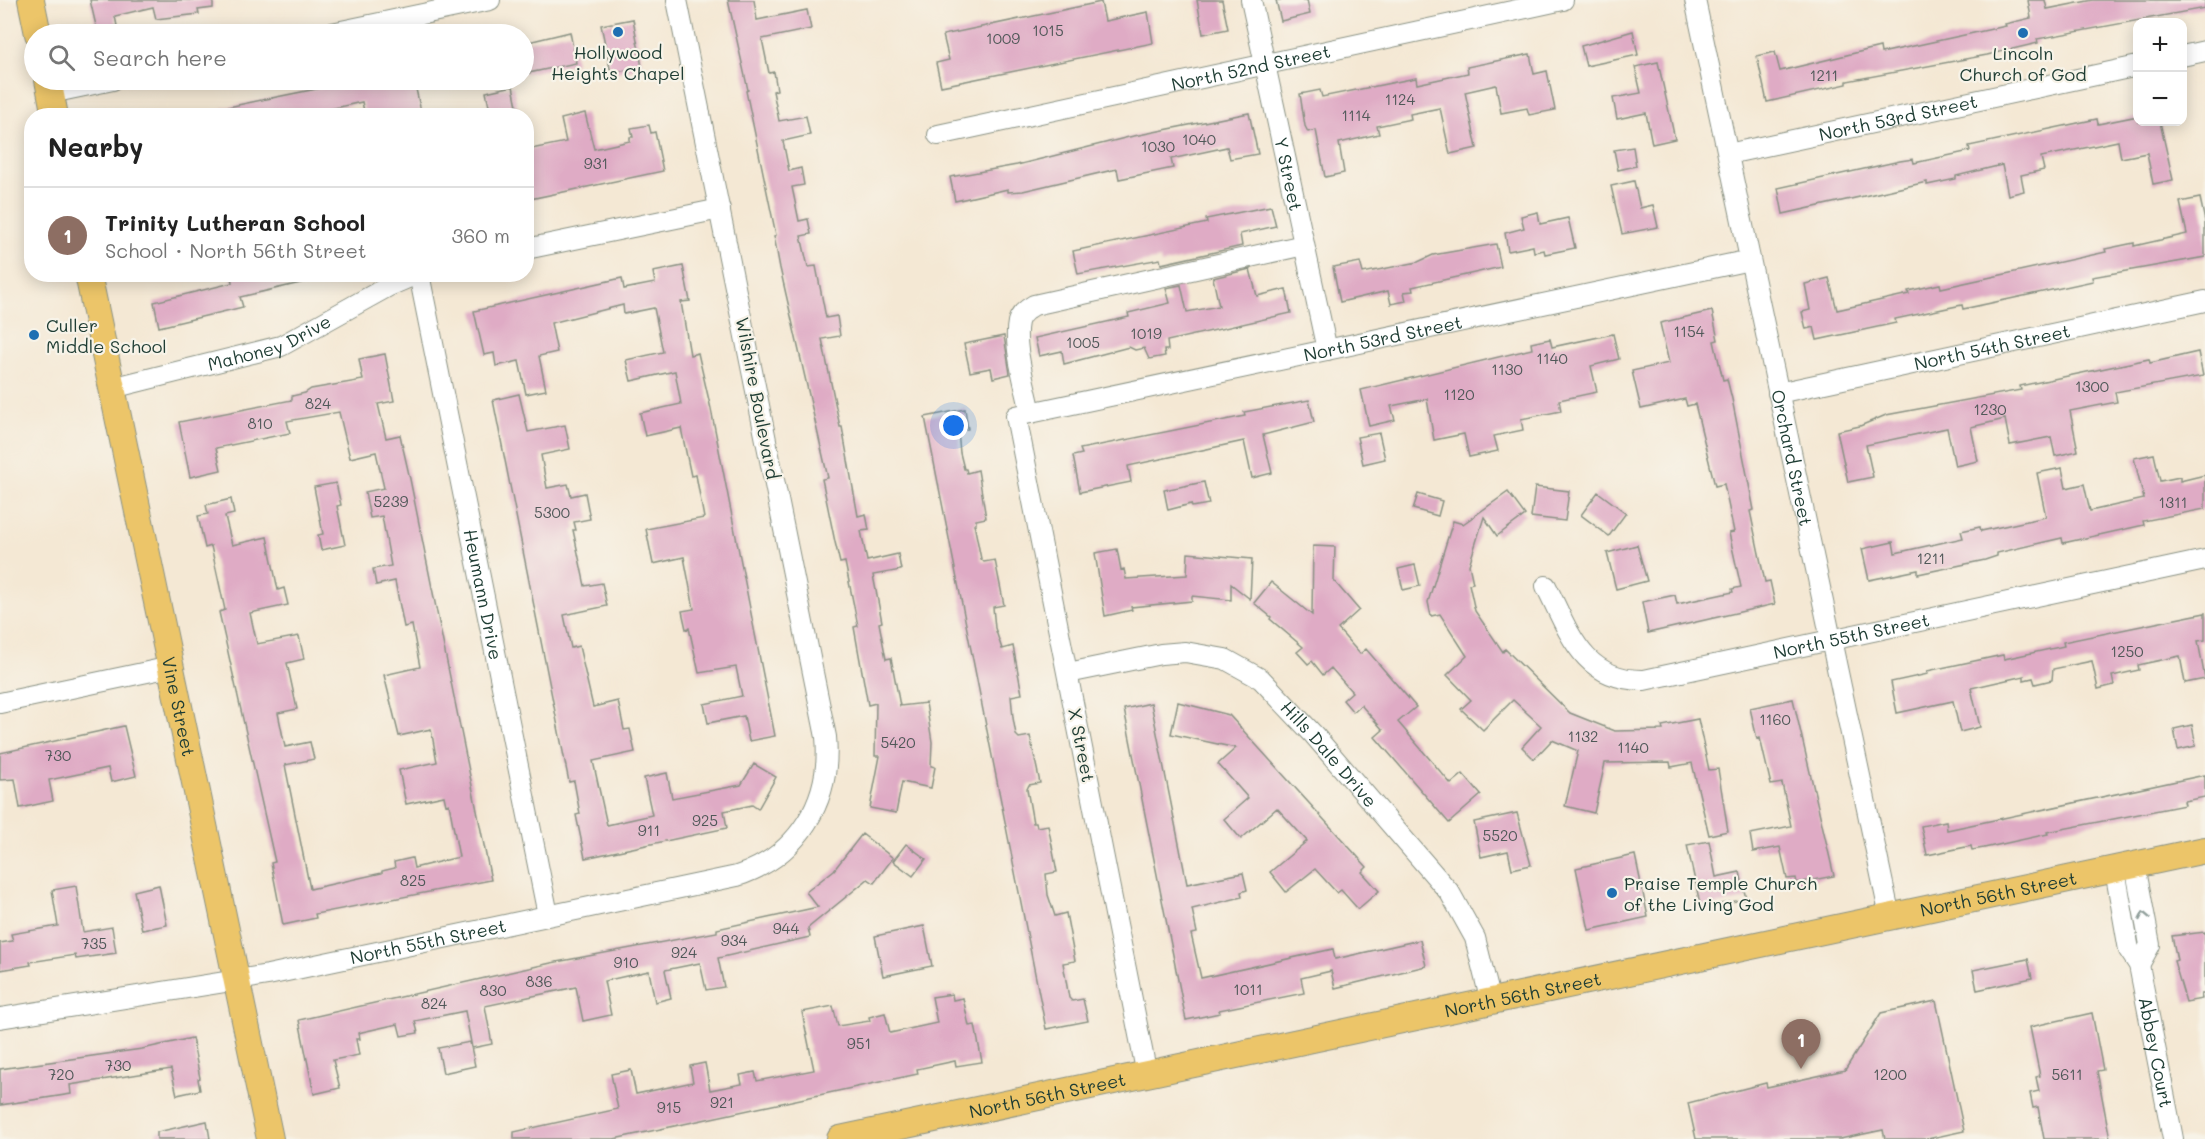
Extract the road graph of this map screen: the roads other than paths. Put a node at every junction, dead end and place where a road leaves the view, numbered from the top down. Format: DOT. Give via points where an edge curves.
graph roads {
  1 [pos="31,0"];
  2 [pos="490,0"];
  3 [pos="677,0"];
  4 [pos="1251,0"];
  5 [pos="1563,0"];
  6 [pos="1695,0"];
  7 [pos="36,24"];
  8 [pos="375,24"];
  9 [pos="2205,51"];
  10 [pos="2187,55"];
  11 [pos="1265,64"];
  12 [pos="2133,67"];
  13 [pos="74,90"];
  14 [pos="51,96"];
  15 [pos="938,135"];
  16 [pos="1728,154"];
  17 [pos="720,209"];
  18 [pos="1304,245"];
  19 [pos="534,247"];
  20 [pos="1750,260"];
  21 [pos="90,282"];
  22 [pos="399,282"];
  23 [pos="420,282"];
  24 [pos="2205,301"];
  25 [pos="1328,350"];
  26 [pos="112,388"];
  27 [pos="1779,393"];
  28 [pos="1023,414"];
  29 [pos="2205,560"];
  30 [pos="1546,586"];
  31 [pos="1831,641"];
  32 [pos="171,667"];
  33 [pos="1068,673"];
  34 [pos="0,703"];
  35 [pos="820,796"];
  36 [pos="2205,850"];
  37 [pos="2125,867"];
  38 [pos="548,915"];
  39 [pos="1890,917"];
  40 [pos="237,981"];
  41 [pos="1491,1002"];
  42 [pos="0,1018"];
  43 [pos="1147,1075"];
  44 [pos="906,1132"];
  45 [pos="270,1139"];
  46 [pos="840,1139"];
  47 [pos="2173,1139"];
  1 -- 7 [label="main road"];
  2 -- 8 [label="street"];
  3 -- 17 [label="street, Wilshire Boulevard"];
  4 -- 11 [label="street, Y Street"];
  5 -- 11 [label="street, North 52nd Street"];
  6 -- 16 [label="street, Orchard Street"];
  9 -- 10 [label="street"];
  11 -- 15 [label="street, North 52nd Street"];
  11 -- 18 [label="street, Y Street"];
  12 -- 16 [label="street, North 53rd Street"];
  13 -- 14 [label="street"];
  16 -- 20 [label="street, Orchard Street"];
  17 -- 19 [label="street"];
  17 -- 35 [label="street, Wilshire Boulevard" via="826,737 827,766"];
  18 -- 25 [label="street, Y Street"];
  18 -- 28 [label="street, X Street" via="1034,305 1018,321"];
  20 -- 25 [label="street, North 53rd Street"];
  20 -- 27 [label="street, Orchard Street"];
  21 -- 26 [label="main road, Vine Street"];
  22 -- 26 [label="street, Mahoney Drive" via="281,346"];
  23 -- 38 [label="street, Heumann Drive"];
  24 -- 27 [label="street, North 54th Street"];
  25 -- 28 [label="street, North 53rd Street"];
  26 -- 32 [label="main road, Vine Street"];
  27 -- 31 [label="street, Orchard Street"];
  28 -- 33 [label="street, X Street"];
  29 -- 31 [label="street, North 55th Street"];
  30 -- 31 [label="street, North 55th Street" via="1580,651 1598,669 1620,680 1650,679"];
  31 -- 39 [label="street, Orchard Street"];
  32 -- 34 [label="street"];
  32 -- 40 [label="main road, Vine Street"];
  33 -- 41 [label="street, Hills Dale Drive" via="1185,652 1225,659 1261,679 1450,893 1475,938"];
  33 -- 43 [label="street, X Street"];
  35 -- 38 [label="street, North 55th Street" via="794,840 763,866 737,876"];
  36 -- 37 [label="main road, North 56th Street"];
  37 -- 39 [label="main road, North 56th Street"];
  37 -- 47 [label="street, Abbey Court" via="2129,950 2139,965"];
  38 -- 40 [label="street, North 55th Street"];
  39 -- 41 [label="main road, North 56th Street"];
  40 -- 42 [label="street, North 55th Street"];
  40 -- 45 [label="main road, Vine Street"];
  41 -- 43 [label="main road, North 56th Street"];
  43 -- 44 [label="main road, North 56th Street"];
  44 -- 46 [label="main road, North 56th Street"];
}
